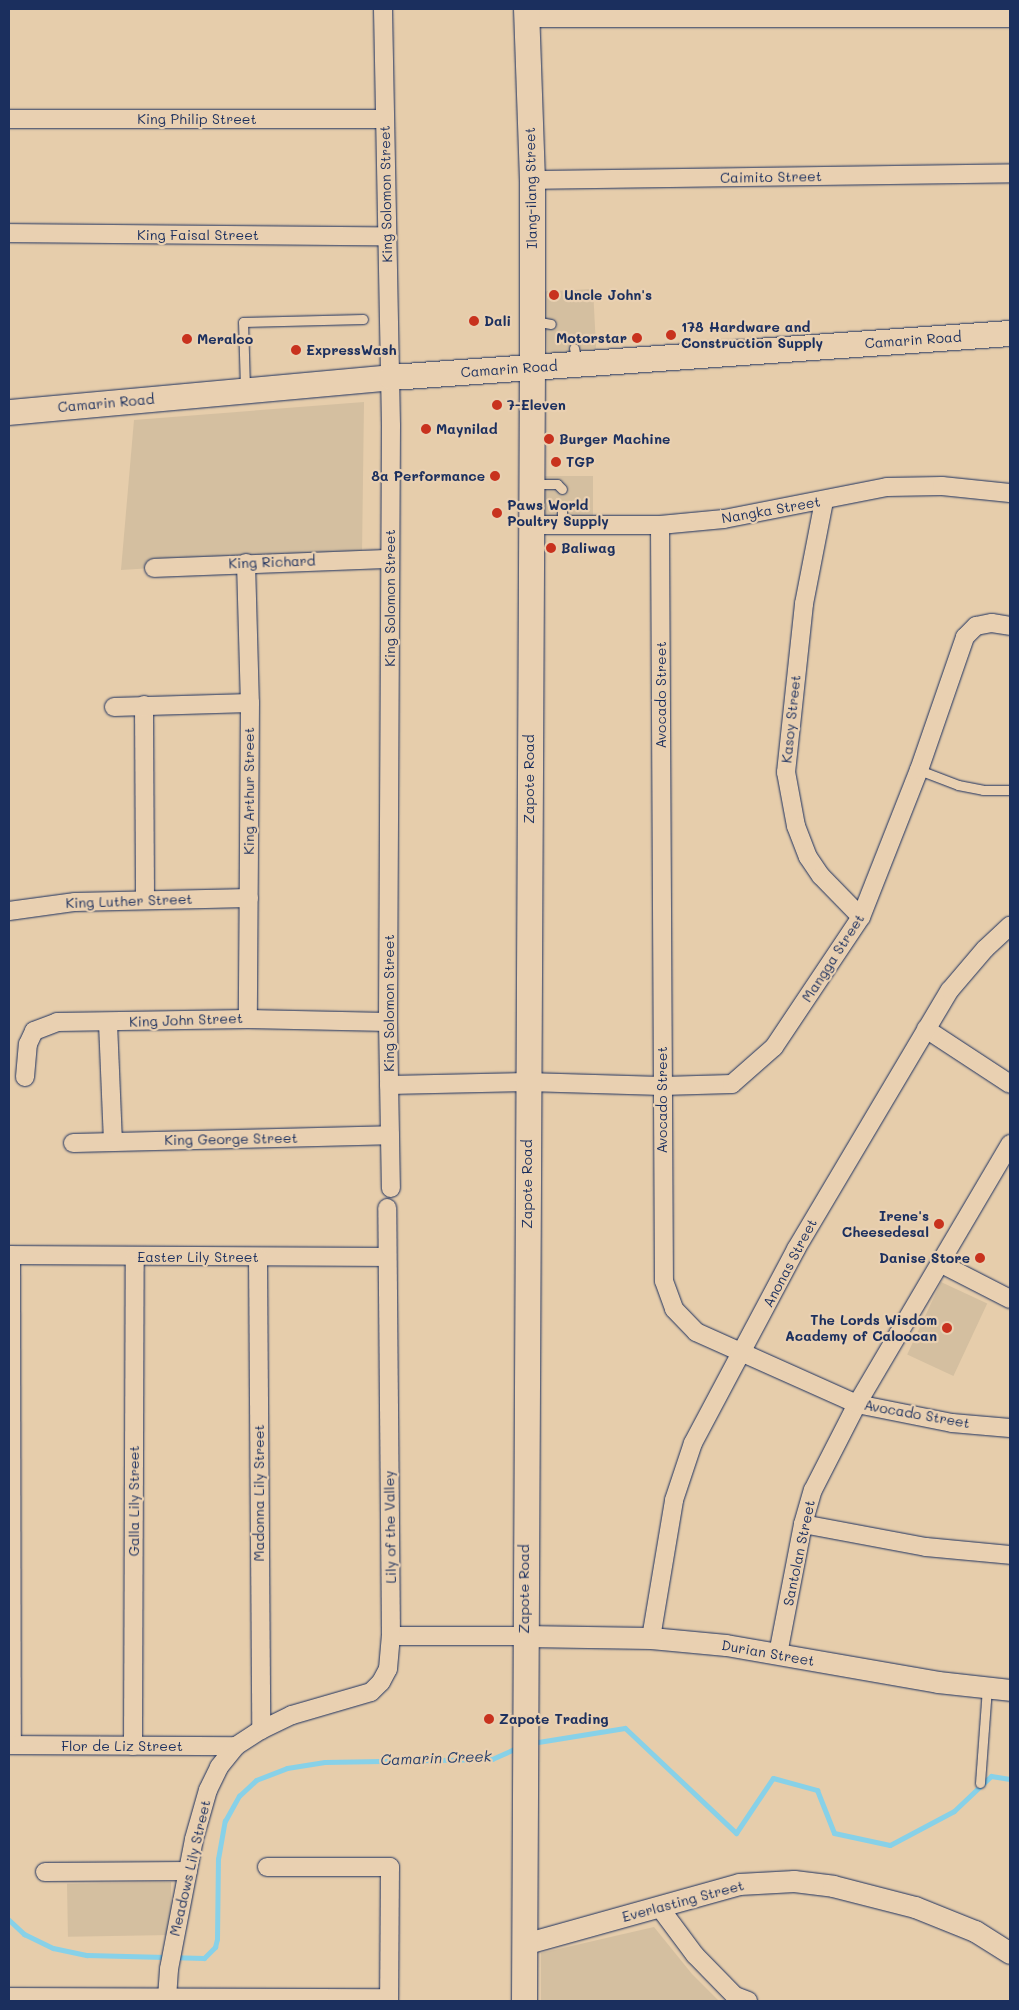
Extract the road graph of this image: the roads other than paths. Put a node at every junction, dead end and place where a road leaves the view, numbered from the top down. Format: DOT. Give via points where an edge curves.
graph roads {
  1 [pos="383,9"];
  2 [pos="526,14"];
  3 [pos="1010,19"];
  4 [pos="9,119"];
  5 [pos="384,119"];
  6 [pos="1010,173"];
  7 [pos="532,180"];
  8 [pos="9,234"];
  9 [pos="387,236"];
  10 [pos="363,318"];
  11 [pos="1010,333"];
  12 [pos="532,367"];
  13 [pos="391,377"];
  14 [pos="245,390"];
  15 [pos="9,412"];
  16 [pos="530,484"];
  17 [pos="562,489"];
  18 [pos="1010,493"];
  19 [pos="824,501"];
  20 [pos="530,525"];
  21 [pos="660,525"];
  22 [pos="390,558"];
  23 [pos="246,563"];
  24 [pos="154,568"];
  25 [pos="1010,626"];
  26 [pos="250,703"];
  27 [pos="144,705"];
  28 [pos="114,707"];
  29 [pos="919,770"];
  30 [pos="1010,790"];
  31 [pos="249,898"];
  32 [pos="145,899"];
  33 [pos="9,911"];
  34 [pos="861,917"];
  35 [pos="1010,926"];
  36 [pos="248,1018"];
  37 [pos="388,1022"];
  38 [pos="108,1023"];
  39 [pos="926,1029"];
  40 [pos="25,1077"];
  41 [pos="527,1082"];
  42 [pos="1010,1084"];
  43 [pos="389,1085"];
  44 [pos="662,1086"];
  45 [pos="390,1135"];
  46 [pos="113,1142"];
  47 [pos="73,1143"];
  48 [pos="1010,1144"];
  49 [pos="391,1188"];
  50 [pos="387,1208"];
  51 [pos="10,1255"];
  52 [pos="135,1256"];
  53 [pos="258,1257"];
  54 [pos="387,1257"];
  55 [pos="940,1263"];
  56 [pos="1010,1299"];
  57 [pos="741,1355"];
  58 [pos="857,1404"];
  59 [pos="1010,1428"];
  60 [pos="10,1433"];
  61 [pos="803,1524"];
  62 [pos="1010,1556"];
  63 [pos="391,1636"];
  64 [pos="524,1636"];
  65 [pos="651,1638"];
  66 [pos="778,1654"];
  67 [pos="987,1688"];
  68 [pos="1010,1690"];
  69 [pos="261,1730"];
  70 [pos="10,1745"];
  71 [pos="133,1746"];
  72 [pos="236,1746"];
  73 [pos="980,1783"];
  74 [pos="267,1868"];
  75 [pos="188,1871"];
  76 [pos="46,1872"];
  77 [pos="660,1908"];
  78 [pos="524,1944"];
  79 [pos="1010,1953"];
  80 [pos="9,1997"];
  81 [pos="167,1998"];
  82 [pos="136,2000"];
  83 [pos="256,2000"];
  84 [pos="389,2000"];
  85 [pos="9,2001"];
  86 [pos="524,2001"];
  87 [pos="748,2001"];
  1 -- 5 [label="street, King Solomon Street"];
  2 -- 3 [label="street"];
  2 -- 7 [label="main road, Ilang-ilang Street"];
  4 -- 5 [label="street, King Philip Street"];
  5 -- 9 [label="street, King Solomon Street"];
  6 -- 7 [label="street, Caimito Street"];
  7 -- 12 [label="main road, Ilang-ilang Street" via="541,322"];
  8 -- 9 [label="street, King Faisal Street"];
  9 -- 13 [label="street, King Solomon Street"];
  10 -- 14 [label="lane" via="243,322"];
  11 -- 12 [label="main road, Camarin Road" via="575,356"];
  12 -- 13 [label="main road, Camarin Road"];
  12 -- 16 [label="main road, Zapote Road"];
  13 -- 14 [label="main road, Camarin Road"];
  13 -- 22 [label="street, King Solomon Street"];
  14 -- 15 [label="main road, Camarin Road"];
  16 -- 17 [label="lane" via="557,484"];
  16 -- 20 [label="main road, Zapote Road"];
  18 -- 19 [label="street, Nangka Street" via="917,485 873,489"];
  19 -- 21 [label="street, Nangka Street" via="724,519"];
  19 -- 34 [label="street, Kasoy Street" via="804,604 786,772 796,826 808,857 827,883"];
  20 -- 21 [label="street, Nangka Street" via="562,518"];
  20 -- 41 [label="main road, Zapote Road"];
  21 -- 44 [label="street, Avocado Street"];
  22 -- 23 [label="street, King Richard"];
  22 -- 37 [label="street, King Solomon Street"];
  23 -- 24 [label="street, King Richard"];
  23 -- 26 [label="street, King Arthur Street"];
  25 -- 29 [label="street, Mangga Street" via="992,623 976,626 966,637"];
  26 -- 27 [label="street"];
  26 -- 31 [label="street, King Arthur Street"];
  27 -- 28 [label="street"];
  27 -- 32 [label="street"];
  29 -- 30 [label="lane" via="975,789"];
  29 -- 34 [label="street, Mangga Street"];
  31 -- 32 [label="street, King Luther Street"];
  31 -- 36 [label="street, King Arthur Street"];
  32 -- 33 [label="street, King Luther Street" via="75,902"];
  34 -- 44 [label="street, Mangga Street" via="774,1047 732,1084"];
  35 -- 39 [label="street, Anonas Street" via="966,970"];
  36 -- 37 [label="street, King John Street"];
  36 -- 38 [label="street, King John Street"];
  37 -- 43 [label="street, King Solomon Street"];
  38 -- 40 [label="street, King John Street" via="57,1022 34,1032 28,1044"];
  38 -- 46 [label="street"];
  39 -- 42 [label="street"];
  39 -- 57 [label="street, Anonas Street" via="796,1249"];
  41 -- 43 [label="street, Mangga Street"];
  41 -- 44 [label="street, Mangga Street"];
  41 -- 64 [label="main road, Zapote Road"];
  43 -- 45 [label="street, King Solomon Street"];
  44 -- 57 [label="street, Avocado Street" via="664,1281 674,1309 696,1332"];
  45 -- 46 [label="street, King George Street"];
  45 -- 49 [label="street, King Solomon Street"];
  46 -- 47 [label="street, King George Street"];
  48 -- 55 [label="street, Santolan Street"];
  50 -- 54 [label="street, Lily of the Valley"];
  51 -- 52 [label="street, Easter Lily Street"];
  51 -- 60 [label="street"];
  52 -- 53 [label="street, Easter Lily Street"];
  52 -- 71 [label="street, Galla Lily Street"];
  53 -- 54 [label="street, Easter Lily Street"];
  53 -- 69 [label="street, Madonna Lily Street"];
  54 -- 63 [label="street, Lily of the Valley"];
  55 -- 56 [label="street"];
  55 -- 58 [label="street, Santolan Street"];
  57 -- 58 [label="street, Avocado Street"];
  57 -- 65 [label="street, Anonas Street" via="694,1443 674,1500"];
  58 -- 59 [label="street, Avocado Street" via="952,1423"];
  58 -- 61 [label="street, Santolan Street" via="814,1490"];
  60 -- 70 [label="street"];
  61 -- 62 [label="street" via="926,1547"];
  61 -- 66 [label="street, Santolan Street"];
  63 -- 64 [label="street"];
  63 -- 69 [label="street, Lily of the Valley" via="388,1669 382,1682 371,1692 292,1715"];
  64 -- 65 [label="street, Durian Street"];
  64 -- 78 [label="main road, Zapote Road"];
  65 -- 66 [label="street, Durian Street"];
  66 -- 67 [label="street, Durian Street"];
  67 -- 68 [label="street, Durian Street"];
  67 -- 73 [label="lane"];
  69 -- 72 [label="street, Lily of the Valley"];
  70 -- 71 [label="street, Flor de Liz Street"];
  71 -- 72 [label="street, Flor de Liz Street"];
  72 -- 75 [label="street, Meadows Lily Street" via="219,1767 208,1790"];
  74 -- 84 [label="street" via="390,1867"];
  75 -- 76 [label="street"];
  75 -- 81 [label="street, Meadows Lily Street" via="173,1945"];
  77 -- 78 [label="street, Everlasting Street"];
  77 -- 79 [label="street, Everlasting Street" via="739,1884 794,1881 833,1886 883,1897 944,1917"];
  77 -- 87 [label="street" via="695,1955 736,1996"];
  78 -- 86 [label="main road, Zapote Road"];
  80 -- 82 [label="street"];
  80 -- 85 [label="street"];
  81 -- 82 [label="street"];
  81 -- 83 [label="street"];
  83 -- 84 [label="street"];
}
